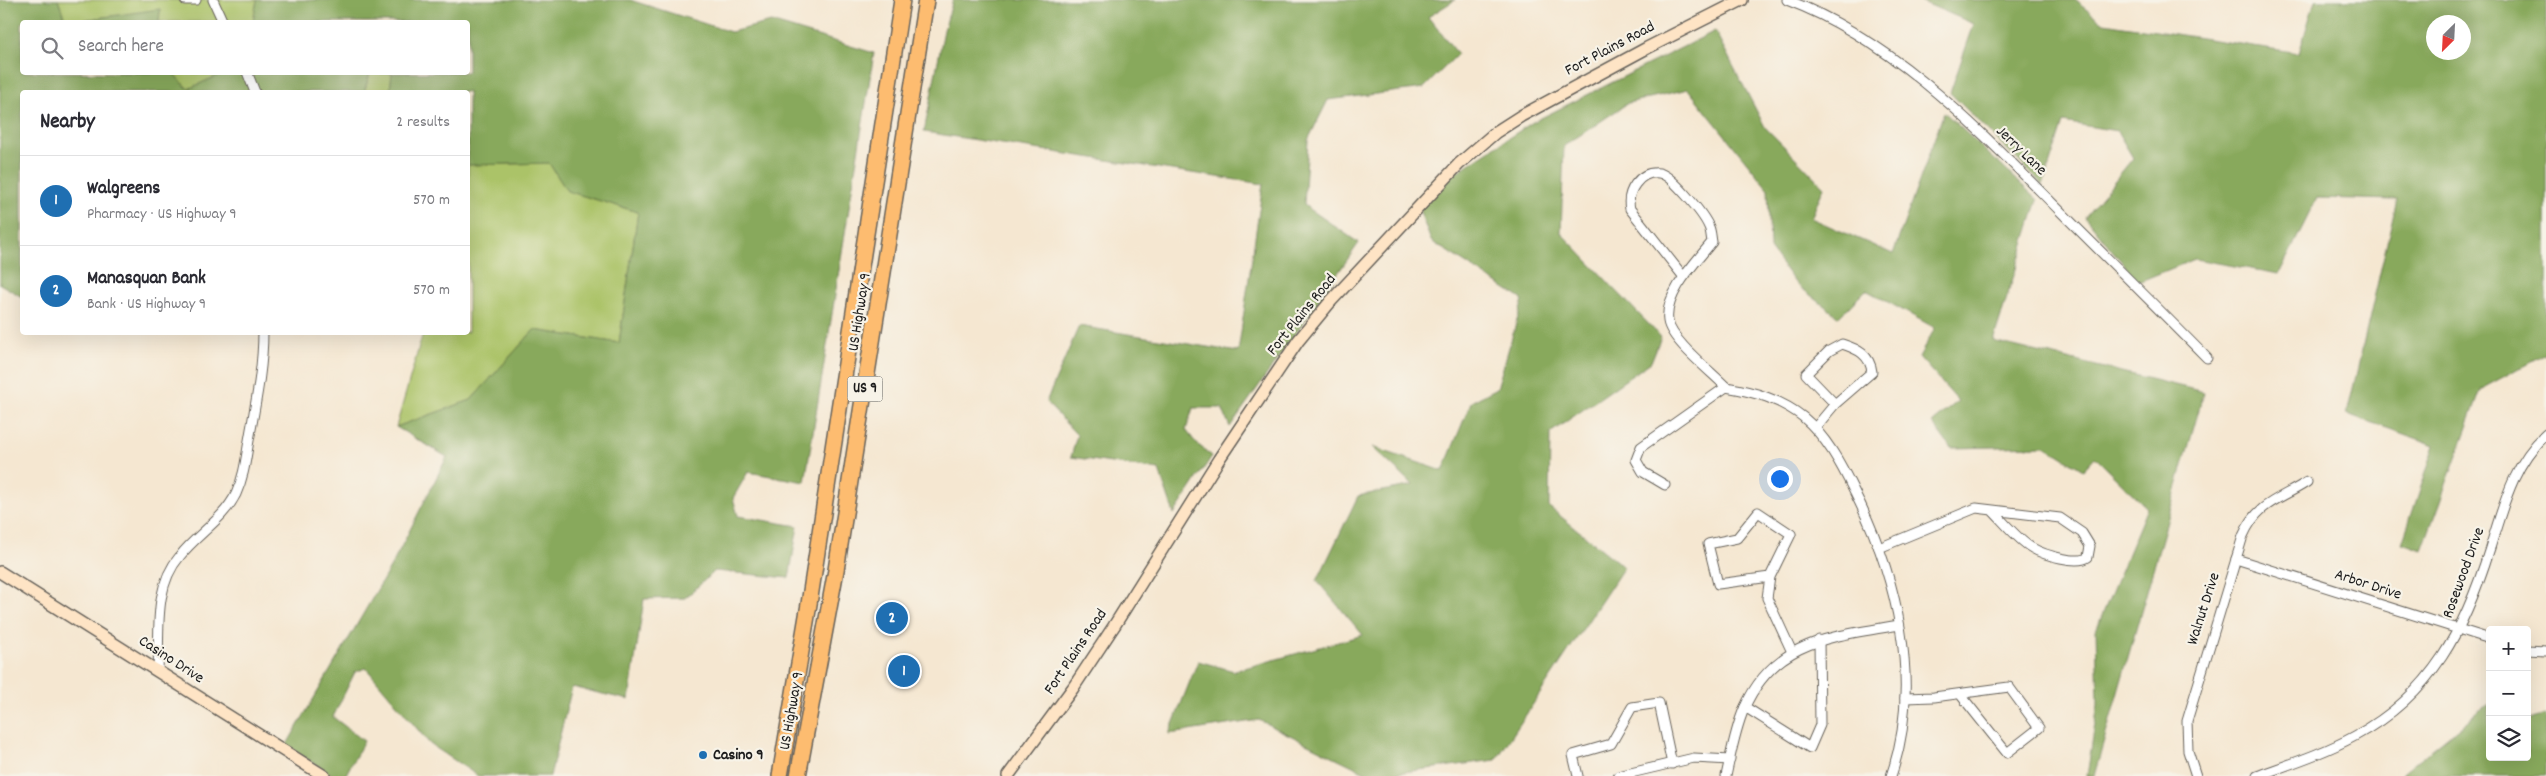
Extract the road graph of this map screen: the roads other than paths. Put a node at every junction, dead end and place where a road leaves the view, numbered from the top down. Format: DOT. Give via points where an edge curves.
graph roads {
  1 [pos="185,0"];
  2 [pos="196,0"];
  3 [pos="213,0"];
  4 [pos="902,0"];
  5 [pos="926,0"];
  6 [pos="1742,0"];
  7 [pos="1787,0"];
  8 [pos="222,20"];
  9 [pos="247,75"];
  10 [pos="254,90"];
  11 [pos="1684,276"];
  12 [pos="263,335"];
  13 [pos="2207,358"];
  14 [pos="1726,387"];
  15 [pos="1835,404"];
  16 [pos="1815,428"];
  17 [pos="2546,434"];
  18 [pos="2307,482"];
  19 [pos="1665,484"];
  20 [pos="1992,510"];
  21 [pos="1879,548"];
  22 [pos="2236,559"];
  23 [pos="0,572"];
  24 [pos="1770,577"];
  25 [pos="1899,625"];
  26 [pos="2460,630"];
  27 [pos="2486,638"];
  28 [pos="1818,640"];
  29 [pos="2531,650"];
  30 [pos="2546,651"];
  31 [pos="1792,652"];
  32 [pos="158,670"];
  33 [pos="1960,694"];
  34 [pos="1905,698"];
  35 [pos="1745,708"];
  36 [pos="1730,760"];
  37 [pos="1672,764"];
  38 [pos="324,776"];
  39 [pos="780,776"];
  40 [pos="798,776"];
  41 [pos="1008,776"];
  42 [pos="1578,776"];
  43 [pos="1618,776"];
  44 [pos="1726,776"];
  45 [pos="1891,776"];
  46 [pos="2196,776"];
  47 [pos="2257,776"];
  1 -- 2 [label="street"];
  3 -- 8 [label="street"];
  4 -- 39 [label="highway, US Highway 9 / US 9"];
  5 -- 40 [label="highway, US Highway 9 / US 9" via="836,570"];
  6 -- 41 [label="street, Fort Plains Road" via="1521,116 1459,164 1331,300 1298,341 1078,680"];
  7 -- 13 [label="street, Jerry Lane" via="1848,27 1871,42 1969,122"];
  9 -- 10 [label="street"];
  11 -- 11 [label="street" via="1712,242 1710,228 1698,209 1669,178 1660,173 1645,176 1632,187 1628,199 1630,209"];
  11 -- 14 [label="street" via="1668,307 1668,323 1678,340"];
  12 -- 32 [label="street" via="245,470 231,501 174,564 160,602"];
  14 -- 16 [label="street" via="1752,391 1781,402"];
  14 -- 19 [label="street" via="1641,447 1636,460 1643,472"];
  15 -- 15 [label="street" via="1872,372 1871,362 1858,349 1842,344 1829,350 1806,374"];
  15 -- 16 [label="street"];
  16 -- 21 [label="street" via="1850,482"];
  17 -- 26 [label="street, Rosewood Drive" via="2514,478 2476,593"];
  18 -- 22 [label="street, Walnut Drive" via="2257,512 2248,523"];
  20 -- 20 [label="street" via="2032,548 2074,561 2088,557 2090,546 2082,533 2060,518"];
  20 -- 21 [label="street" via="1976,508"];
  21 -- 25 [label="street"];
  22 -- 26 [label="street, Arbor Drive"];
  22 -- 46 [label="street, Walnut Drive" via="2186,721 2188,750"];
  23 -- 32 [label="street, Casino Drive"];
  24 -- 24 [label="street" via="1790,534 1758,512 1737,538 1708,544 1718,584"];
  24 -- 31 [label="street" via="1767,598"];
  25 -- 28 [label="street"];
  25 -- 34 [label="street"];
  26 -- 27 [label="street, Arbor Drive"];
  26 -- 47 [label="street, Rosewood Drive" via="2416,689 2377,722 2326,750"];
  28 -- 31 [label="street"];
  28 -- 35 [label="street" via="1820,725 1810,748"];
  29 -- 30 [label="street"];
  31 -- 35 [label="street" via="1766,674"];
  32 -- 38 [label="street, Casino Drive"];
  33 -- 33 [label="street" via="2009,687 2040,728 2006,753"];
  33 -- 34 [label="street"];
  34 -- 45 [label="street" via="1899,748"];
  35 -- 36 [label="street"];
  36 -- 37 [label="street" via="1694,758"];
  36 -- 44 [label="street"];
  37 -- 42 [label="street" via="1659,703 1632,707 1611,744 1573,756"];
  37 -- 43 [label="street"];
}
